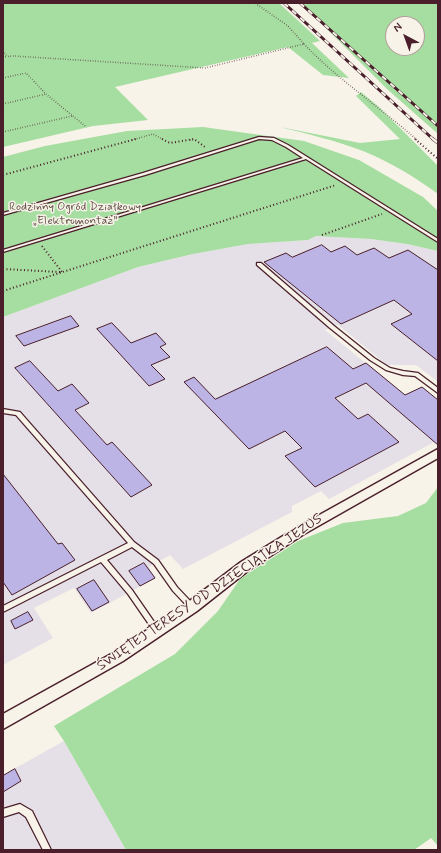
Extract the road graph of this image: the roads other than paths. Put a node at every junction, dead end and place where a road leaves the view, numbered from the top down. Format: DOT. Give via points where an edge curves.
graph roads {
  1 [pos="306,158"];
  2 [pos="3,214"];
  3 [pos="438,241"];
  4 [pos="3,251"];
  5 [pos="259,264"];
  6 [pos="438,391"];
  7 [pos="3,411"];
  8 [pos="438,453"];
  9 [pos="132,544"];
  10 [pos="103,560"];
  11 [pos="192,607"];
  12 [pos="3,609"];
  13 [pos="157,631"];
  14 [pos="3,722"];
  15 [pos="3,813"];
  16 [pos="47,850"];
  1 -- 2 [label="lane" via="269,138 259,138"];
  1 -- 3 [label="lane"];
  1 -- 4 [label="lane"];
  5 -- 6 [label="lane" via="332,328 372,359 388,369 416,374"];
  7 -- 9 [label="lane" via="18,413"];
  8 -- 11 [label="street, ŚWIĘTEJ TERESY OD DZIECIĄTKA JEZUS" via="300,531 245,566"];
  9 -- 10 [label="lane"];
  9 -- 11 [label="lane" via="156,562"];
  10 -- 12 [label="lane"];
  10 -- 13 [label="lane" via="130,592"];
  11 -- 13 [label="street, ŚWIĘTEJ TERESY OD DZIECIĄTKA JEZUS"];
  13 -- 14 [label="street, ŚWIĘTEJ TERESY OD DZIECIĄTKA JEZUS" via="118,657"];
  15 -- 16 [label="lane" via="20,808 30,814"];
}
